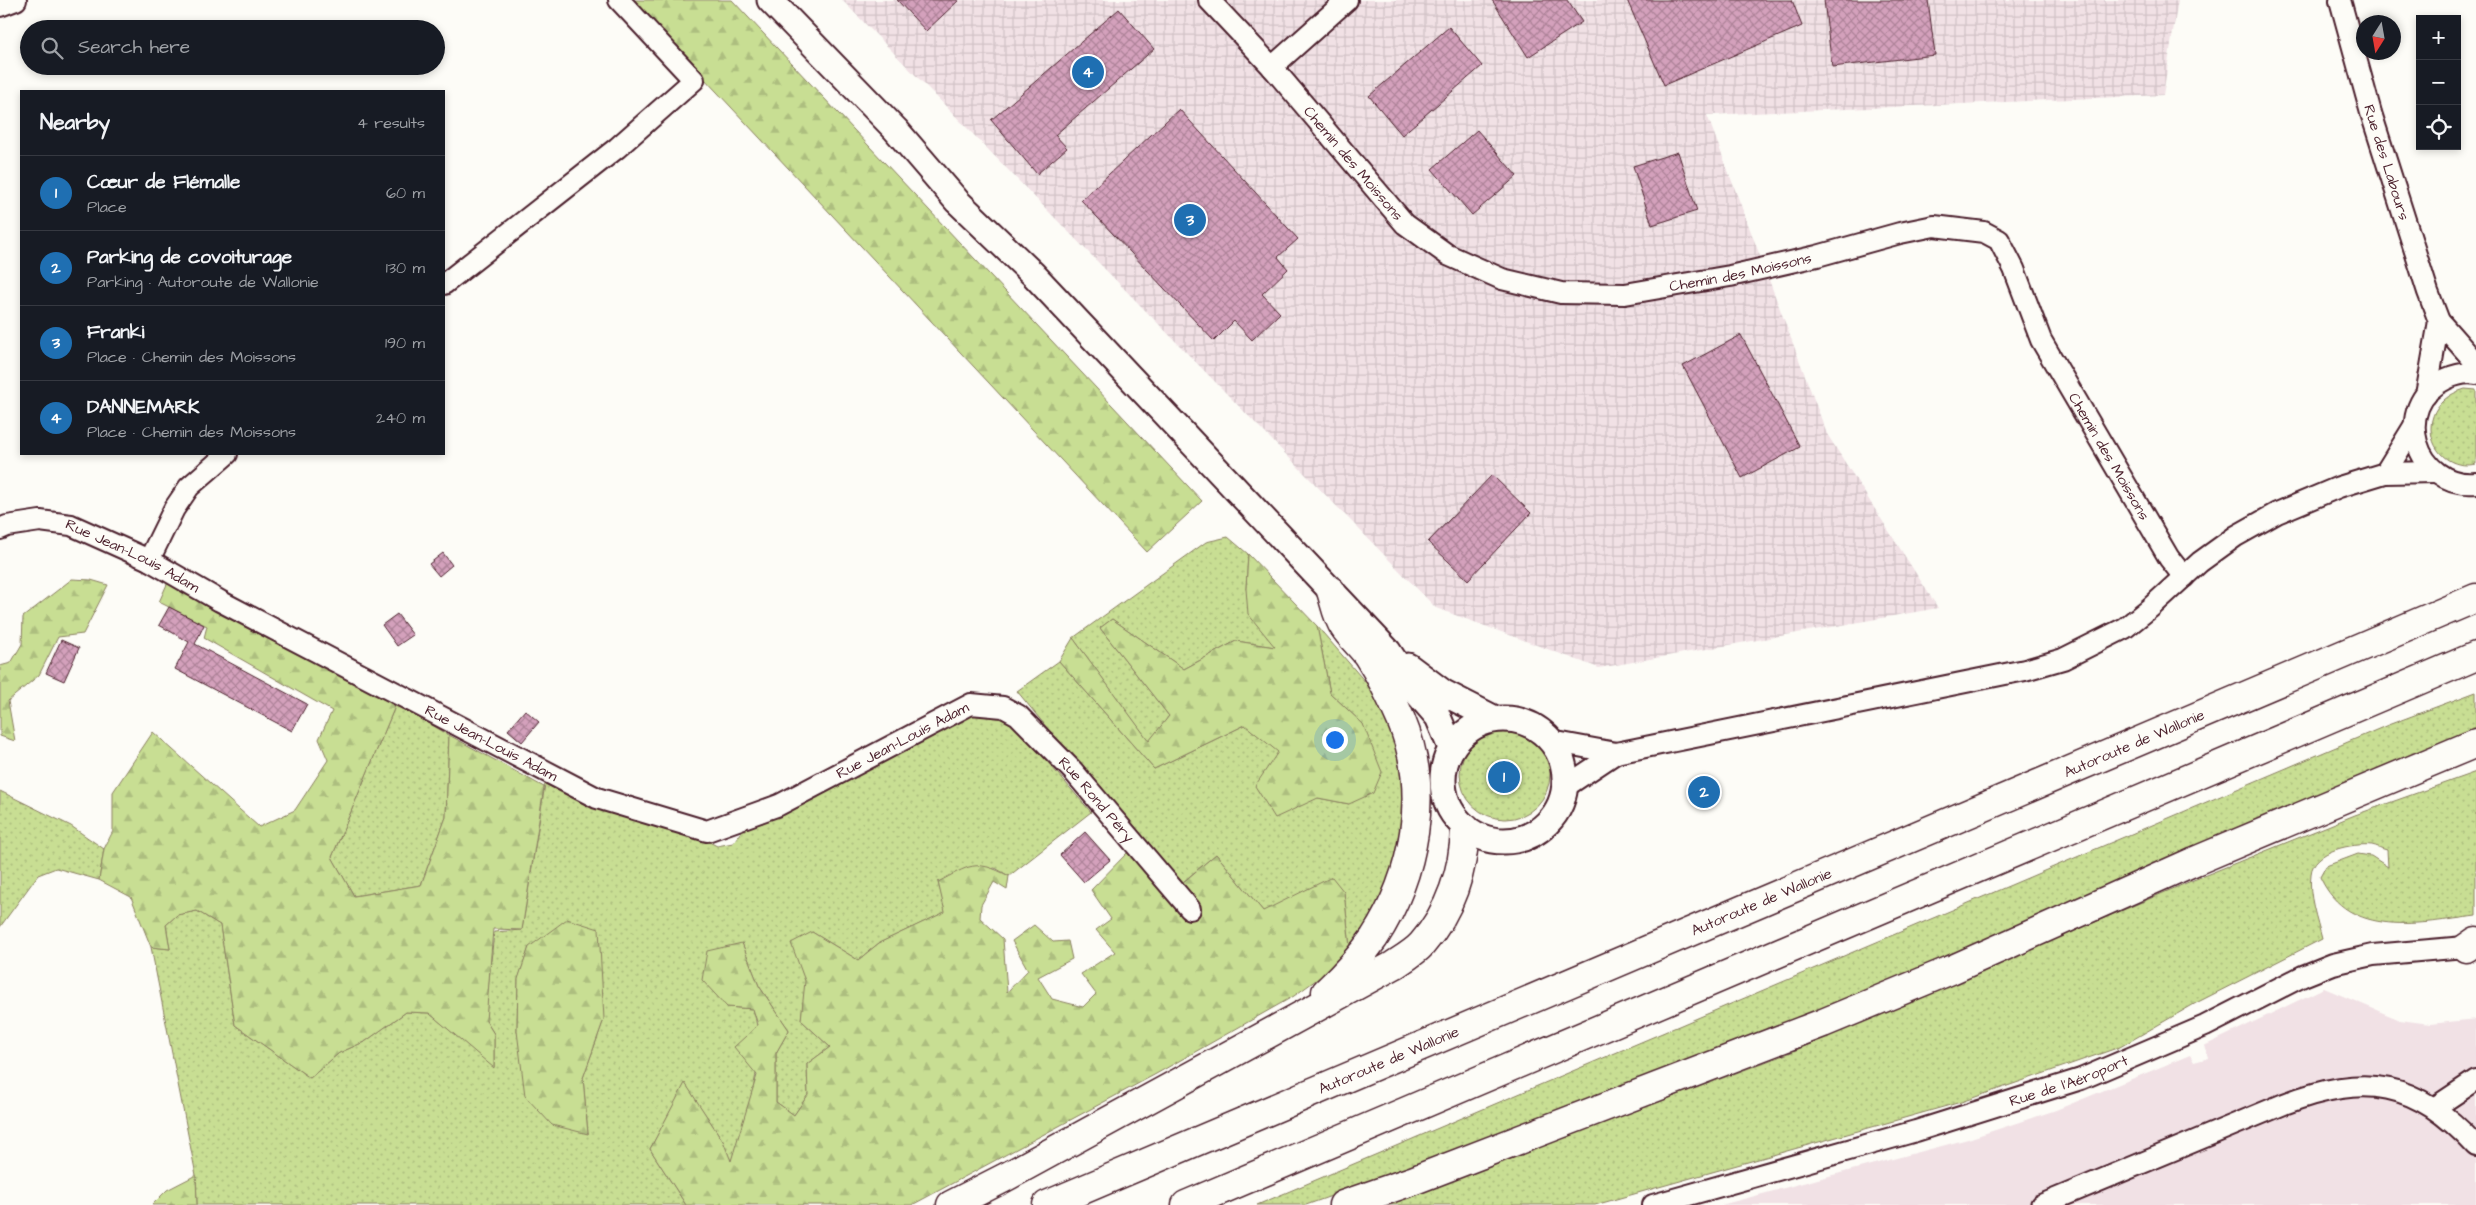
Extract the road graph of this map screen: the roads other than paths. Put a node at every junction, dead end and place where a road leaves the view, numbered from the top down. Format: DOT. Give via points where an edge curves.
graph roads {
  1 [pos="16,0"];
  2 [pos="619,0"];
  3 [pos="770,0"];
  4 [pos="1209,0"];
  5 [pos="1347,0"];
  6 [pos="2340,0"];
  7 [pos="0,6"];
  8 [pos="1272,67"];
  9 [pos="445,283"];
  10 [pos="2439,322"];
  11 [pos="2476,363"];
  12 [pos="2476,374"];
  13 [pos="2426,395"];
  14 [pos="2414,426"];
  15 [pos="226,455"];
  16 [pos="2435,472"];
  17 [pos="2385,473"];
  18 [pos="2476,483"];
  19 [pos="0,529"];
  20 [pos="149,560"];
  21 [pos="2184,577"];
  22 [pos="1331,591"];
  23 [pos="2476,598"];
  24 [pos="1388,651"];
  25 [pos="2476,656"];
  26 [pos="990,705"];
  27 [pos="1495,719"];
  28 [pos="1551,741"];
  29 [pos="2476,743"];
  30 [pos="1451,748"];
  31 [pos="1616,753"];
  32 [pos="2476,758"];
  33 [pos="2419,766"];
  34 [pos="1565,787"];
  35 [pos="1465,828"];
  36 [pos="1190,909"];
  37 [pos="2473,945"];
  38 [pos="1281,1026"];
  39 [pos="2476,1080"];
  40 [pos="2434,1108"];
  41 [pos="2476,1146"];
  42 [pos="951,1205"];
  43 [pos="1047,1205"];
  44 [pos="1186,1205"];
  45 [pos="1343,1205"];
  46 [pos="1653,1205"];
  47 [pos="2041,1205"];
  1 -- 7 [label="street"];
  2 -- 9 [label="street" via="694,80 617,148"];
  3 -- 22 [label="main road" via="896,130 957,201 1033,274"];
  4 -- 8 [label="street, Chemin des Moissons"];
  5 -- 8 [label="street"];
  6 -- 10 [label="street, Rue des Labours" via="2371,112"];
  8 -- 21 [label="street, Chemin des Moissons" via="1405,224 1457,259 1502,279 1553,291 1625,294 1684,286 1934,226 1984,232 1999,240 2014,268 2041,340 2169,558"];
  10 -- 11 [label="street, Rue des Labours"];
  10 -- 13 [label="street, Rue des Labours"];
  12 -- 13 [label="street" via="2454,376 2439,383"];
  13 -- 14 [label="street" via="2417,410"];
  14 -- 16 [label="street" via="2423,460"];
  14 -- 17 [label="street"];
  15 -- 20 [label="street" via="189,487 174,509"];
  16 -- 17 [label="street"];
  16 -- 18 [label="street" via="2450,480"];
  17 -- 21 [label="street" via="2339,487 2277,513 2236,536"];
  19 -- 20 [label="street, Rue Jean-Louis Adam" via="40,520 71,524"];
  20 -- 26 [label="street, Rue Jean-Louis Adam" via="220,601 597,798 707,831 779,805 971,704"];
  21 -- 31 [label="street" via="2125,628 2063,659 2025,670"];
  22 -- 24 [label="main road"];
  22 -- 38 [label="highway" via="1343,626 1367,655 1402,721 1413,758 1418,803 1412,848 1400,885 1374,938 1325,993"];
  23 -- 43 [label="highway, Autoroute de Wallonie"];
  24 -- 27 [label="main road" via="1444,694"];
  24 -- 30 [label="main road" via="1412,687 1438,717"];
  25 -- 44 [label="highway"];
  26 -- 36 [label="street, Rue Rond Péry" via="1018,715 1073,771"];
  27 -- 28 [label="main road" via="1513,719 1530,724"];
  27 -- 30 [label="main road" via="1469,729"];
  28 -- 31 [label="street"];
  28 -- 34 [label="main road" via="1563,764"];
  29 -- 33 [label="highway"];
  30 -- 35 [label="main road" via="1443,769 1443,791 1451,812"];
  31 -- 34 [label="street"];
  32 -- 33 [label="highway"];
  33 -- 45 [label="highway" via="1832,1019"];
  34 -- 35 [label="main road" via="1550,821 1524,838 1493,840"];
  35 -- 38 [label="highway" via="1464,855 1454,888 1441,918 1421,946 1394,965"];
  37 -- 46 [label="street, Rue de l'Aéroport" via="2373,955 2333,964 2205,1026 2081,1079 1916,1131"];
  38 -- 42 [label="highway"];
  39 -- 40 [label="street"];
  40 -- 41 [label="street"];
  40 -- 47 [label="street" via="2410,1094 2391,1088 2344,1086 2318,1091"];
}
